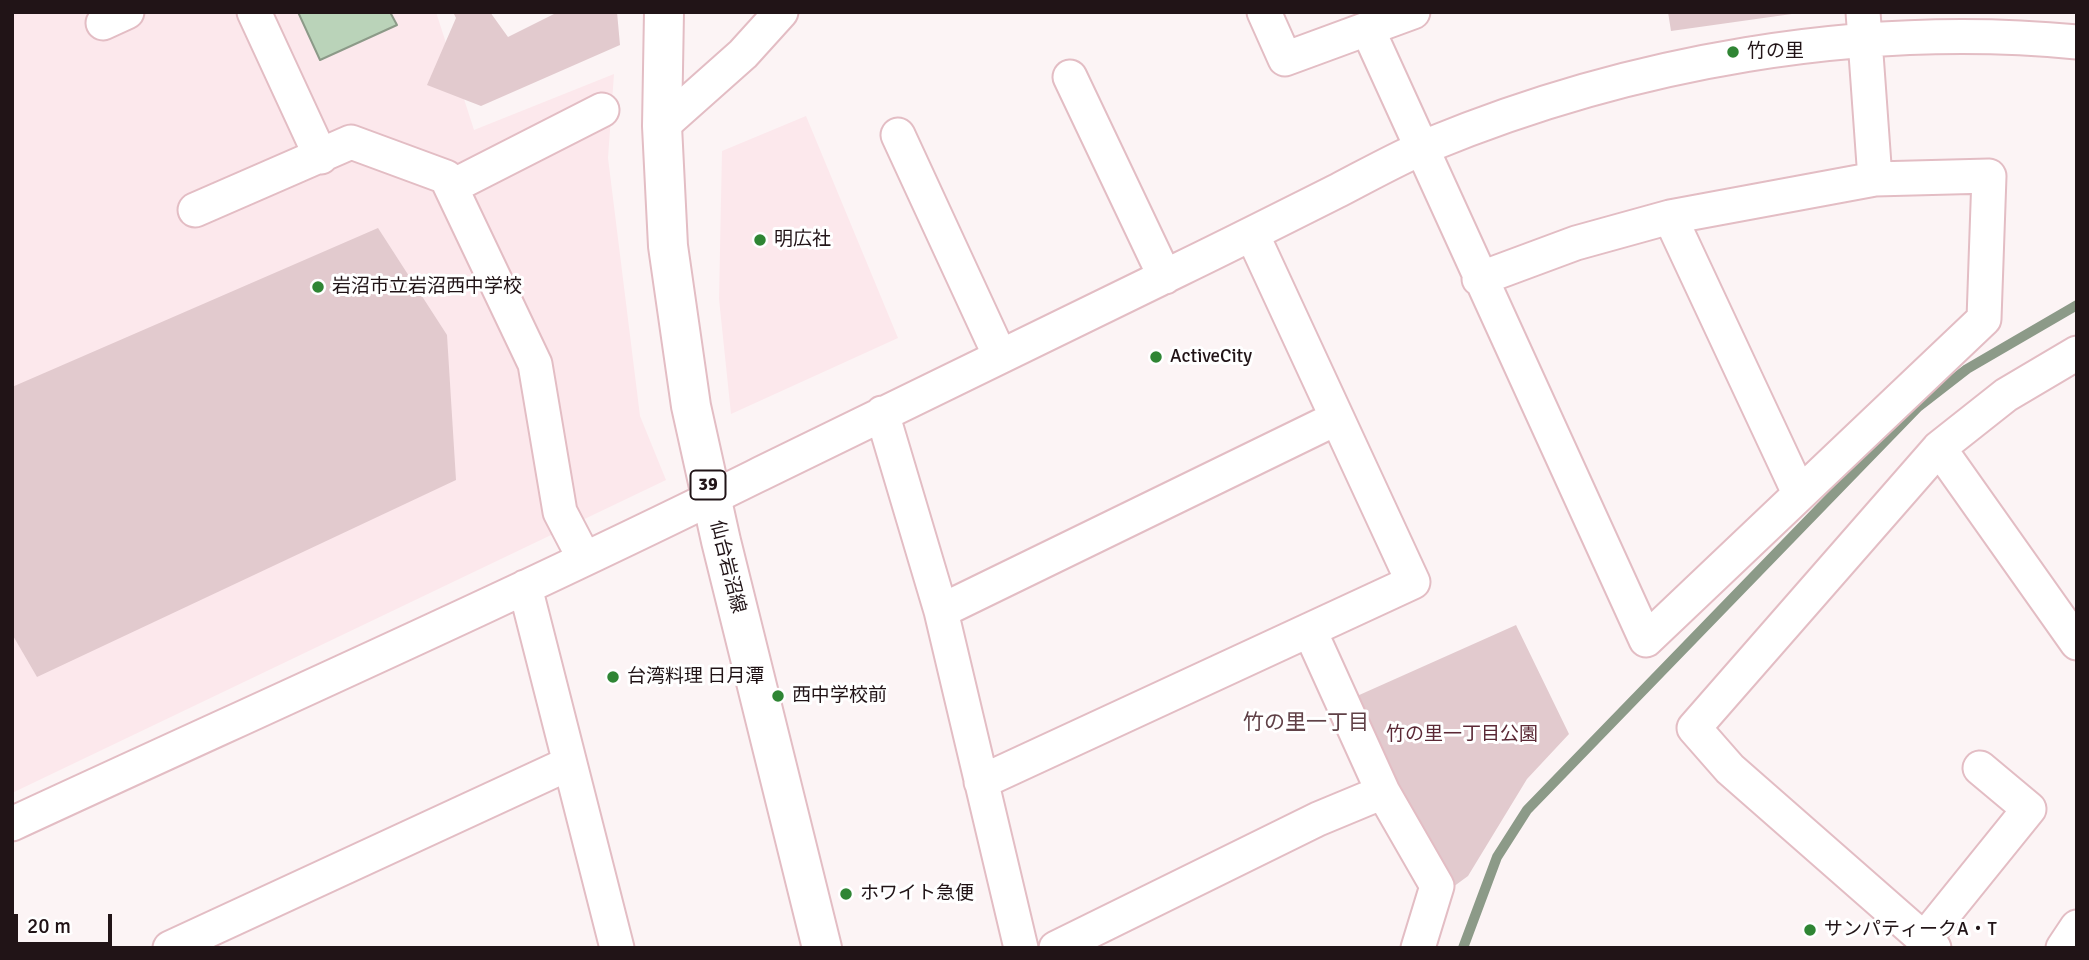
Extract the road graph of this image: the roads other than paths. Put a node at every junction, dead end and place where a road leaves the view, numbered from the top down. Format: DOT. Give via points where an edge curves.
graph roads {
  1 [pos="254,12"];
  2 [pos="664,12"];
  3 [pos="781,12"];
  4 [pos="1264,12"];
  5 [pos="1413,12"];
  6 [pos="1864,27"];
  7 [pos="1368,30"];
  8 [pos="2077,42"];
  9 [pos="1070,77"];
  10 [pos="603,110"];
  11 [pos="662,126"];
  12 [pos="898,135"];
  13 [pos="1421,148"];
  14 [pos="321,157"];
  15 [pos="1875,179"];
  16 [pos="451,187"];
  17 [pos="195,210"];
  18 [pos="1670,218"];
  19 [pos="1252,234"];
  20 [pos="1165,277"];
  21 [pos="1479,279"];
  22 [pos="2077,353"];
  23 [pos="1000,356"];
  24 [pos="882,413"];
  25 [pos="1337,418"];
  26 [pos="1939,448"];
  27 [pos="1799,493"];
  28 [pos="710,498"];
  29 [pos="584,558"];
  30 [pos="525,587"];
  31 [pos="941,611"];
  32 [pos="1310,631"];
  33 [pos="2077,643"];
  34 [pos="568,764"];
  35 [pos="1980,768"];
  36 [pos="981,782"];
  37 [pos="1383,792"];
  38 [pos="12,824"];
  39 [pos="2077,928"];
  40 [pos="1929,943"];
  41 [pos="170,948"];
  42 [pos="617,948"];
  43 [pos="822,948"];
  44 [pos="1021,948"];
  45 [pos="1056,948"];
  46 [pos="1418,948"];
  47 [pos="2063,948"];
  1 -- 14 [label="street"];
  2 -- 11 [label="main road, 仙台岩沼線 / 39"];
  3 -- 11 [label="street" via="743,54"];
  4 -- 7 [label="street" via="1285,58"];
  5 -- 7 [label="street"];
  6 -- 8 [label="street"];
  6 -- 13 [label="street" via="1574,93"];
  6 -- 15 [label="street"];
  7 -- 13 [label="street"];
  9 -- 20 [label="street"];
  10 -- 16 [label="street"];
  11 -- 28 [label="main road, 仙台岩沼線 / 39" via="668,246"];
  12 -- 23 [label="street"];
  13 -- 19 [label="street"];
  13 -- 21 [label="street"];
  14 -- 16 [label="street" via="351,142 446,177"];
  14 -- 17 [label="street"];
  15 -- 18 [label="street"];
  15 -- 27 [label="street" via="1989,176 1984,320"];
  16 -- 29 [label="street" via="535,364 560,512"];
  18 -- 21 [label="street" via="1576,243"];
  18 -- 27 [label="street"];
  19 -- 20 [label="street"];
  19 -- 25 [label="street"];
  20 -- 23 [label="street"];
  21 -- 27 [label="street" via="1646,640"];
  22 -- 26 [label="street" via="2006,395"];
  23 -- 24 [label="street"];
  24 -- 28 [label="street"];
  24 -- 31 [label="street"];
  25 -- 31 [label="street"];
  25 -- 32 [label="street" via="1413,582"];
  26 -- 33 [label="street"];
  26 -- 40 [label="street" via="1693,728 1730,769"];
  28 -- 29 [label="street"];
  28 -- 43 [label="main road, 仙台岩沼線 / 39"];
  29 -- 30 [label="street"];
  30 -- 34 [label="street"];
  30 -- 38 [label="street"];
  31 -- 36 [label="street"];
  32 -- 36 [label="street"];
  32 -- 37 [label="street"];
  34 -- 41 [label="street"];
  34 -- 42 [label="street"];
  35 -- 40 [label="street" via="2029,809"];
  36 -- 44 [label="street"];
  37 -- 45 [label="street" via="1318,819"];
  37 -- 46 [label="street" via="1437,886"];
  39 -- 47 [label="street"];
}
